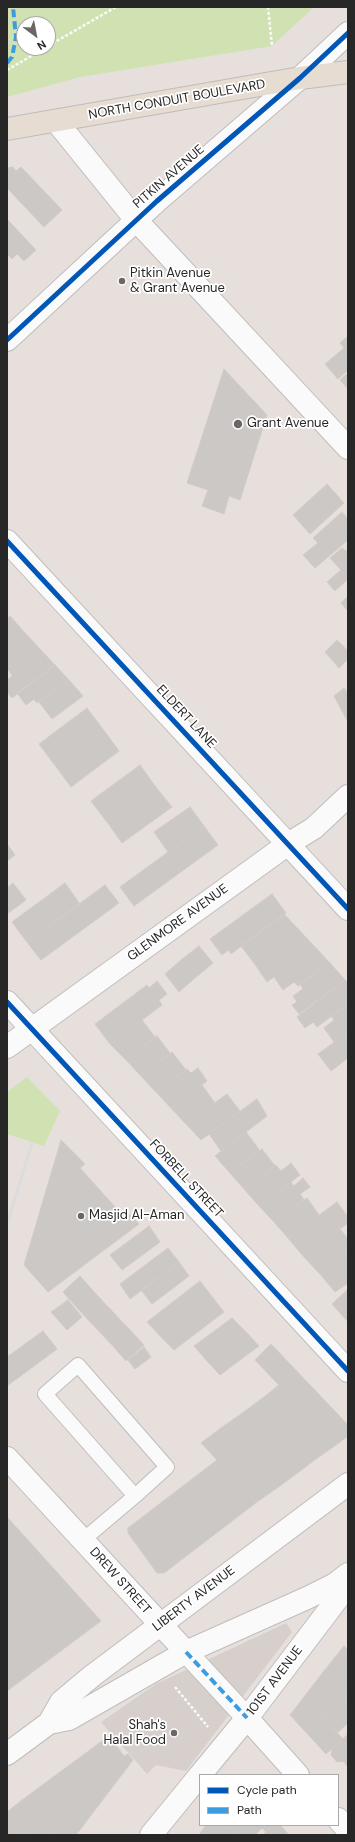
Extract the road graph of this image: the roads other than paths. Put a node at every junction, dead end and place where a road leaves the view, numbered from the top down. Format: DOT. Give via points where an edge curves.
graph roads {
  1 [pos="348,33"];
  2 [pos="348,72"];
  3 [pos="300,78"];
  4 [pos="56,121"];
  5 [pos="7,129"];
  6 [pos="136,220"];
  7 [pos="7,340"];
  8 [pos="348,448"];
  9 [pos="7,541"];
  10 [pos="348,796"];
  11 [pos="288,844"];
  12 [pos="348,909"];
  13 [pos="7,1002"];
  14 [pos="32,1029"];
  15 [pos="7,1047"];
  16 [pos="348,1372"];
  17 [pos="7,1458"];
  18 [pos="348,1484"];
  19 [pos="135,1496"];
  20 [pos="83,1540"];
  21 [pos="348,1574"];
  22 [pos="348,1585"];
  23 [pos="160,1625"];
  24 [pos="186,1652"];
  25 [pos="247,1718"];
  26 [pos="49,1723"];
  27 [pos="7,1754"];
  28 [pos="201,1774"];
  29 [pos="297,1774"];
  30 [pos="199,1776"];
  31 [pos="339,1820"];
  32 [pos="348,1830"];
  33 [pos="151,1835"];
  1 -- 3 [label="street, PITKIN AVENUE"];
  2 -- 3 [label="main road, NORTH CONDUIT BOULEVARD"];
  3 -- 4 [label="main road, NORTH CONDUIT BOULEVARD"];
  3 -- 6 [label="street, PITKIN AVENUE"];
  4 -- 5 [label="main road, NORTH CONDUIT BOULEVARD"];
  4 -- 6 [label="street"];
  6 -- 7 [label="street, PITKIN AVENUE"];
  6 -- 8 [label="street"];
  9 -- 11 [label="street, ELDERT LANE"];
  10 -- 11 [label="street, GLENMORE AVENUE" via="314,828"];
  11 -- 12 [label="street, ELDERT LANE"];
  11 -- 14 [label="street, GLENMORE AVENUE"];
  13 -- 14 [label="street, FORBELL STREET"];
  14 -- 15 [label="street, GLENMORE AVENUE"];
  14 -- 16 [label="street, FORBELL STREET"];
  17 -- 20 [label="street, DREW STREET"];
  18 -- 23 [label="street, LIBERTY AVENUE"];
  19 -- 19 [label="lane" via="167,1467 78,1365 45,1394"];
  19 -- 20 [label="lane"];
  20 -- 23 [label="street, DREW STREET"];
  21 -- 24 [label="street, LIBERTY AVENUE" via="335,1584 267,1617"];
  22 -- 25 [label="street, 101ST AVENUE"];
  23 -- 24 [label="street, DREW STREET"];
  23 -- 26 [label="street, LIBERTY AVENUE" via="61,1702"];
  24 -- 25 [label="street, DREW STREET"];
  24 -- 26 [label="street, LIBERTY AVENUE" via="69,1719"];
  25 -- 28 [label="street, 101ST AVENUE"];
  25 -- 29 [label="street, DREW STREET"];
  26 -- 27 [label="street, LIBERTY AVENUE"];
  30 -- 33 [label="street, 101ST AVENUE"];
  31 -- 32 [label="street"];
}
